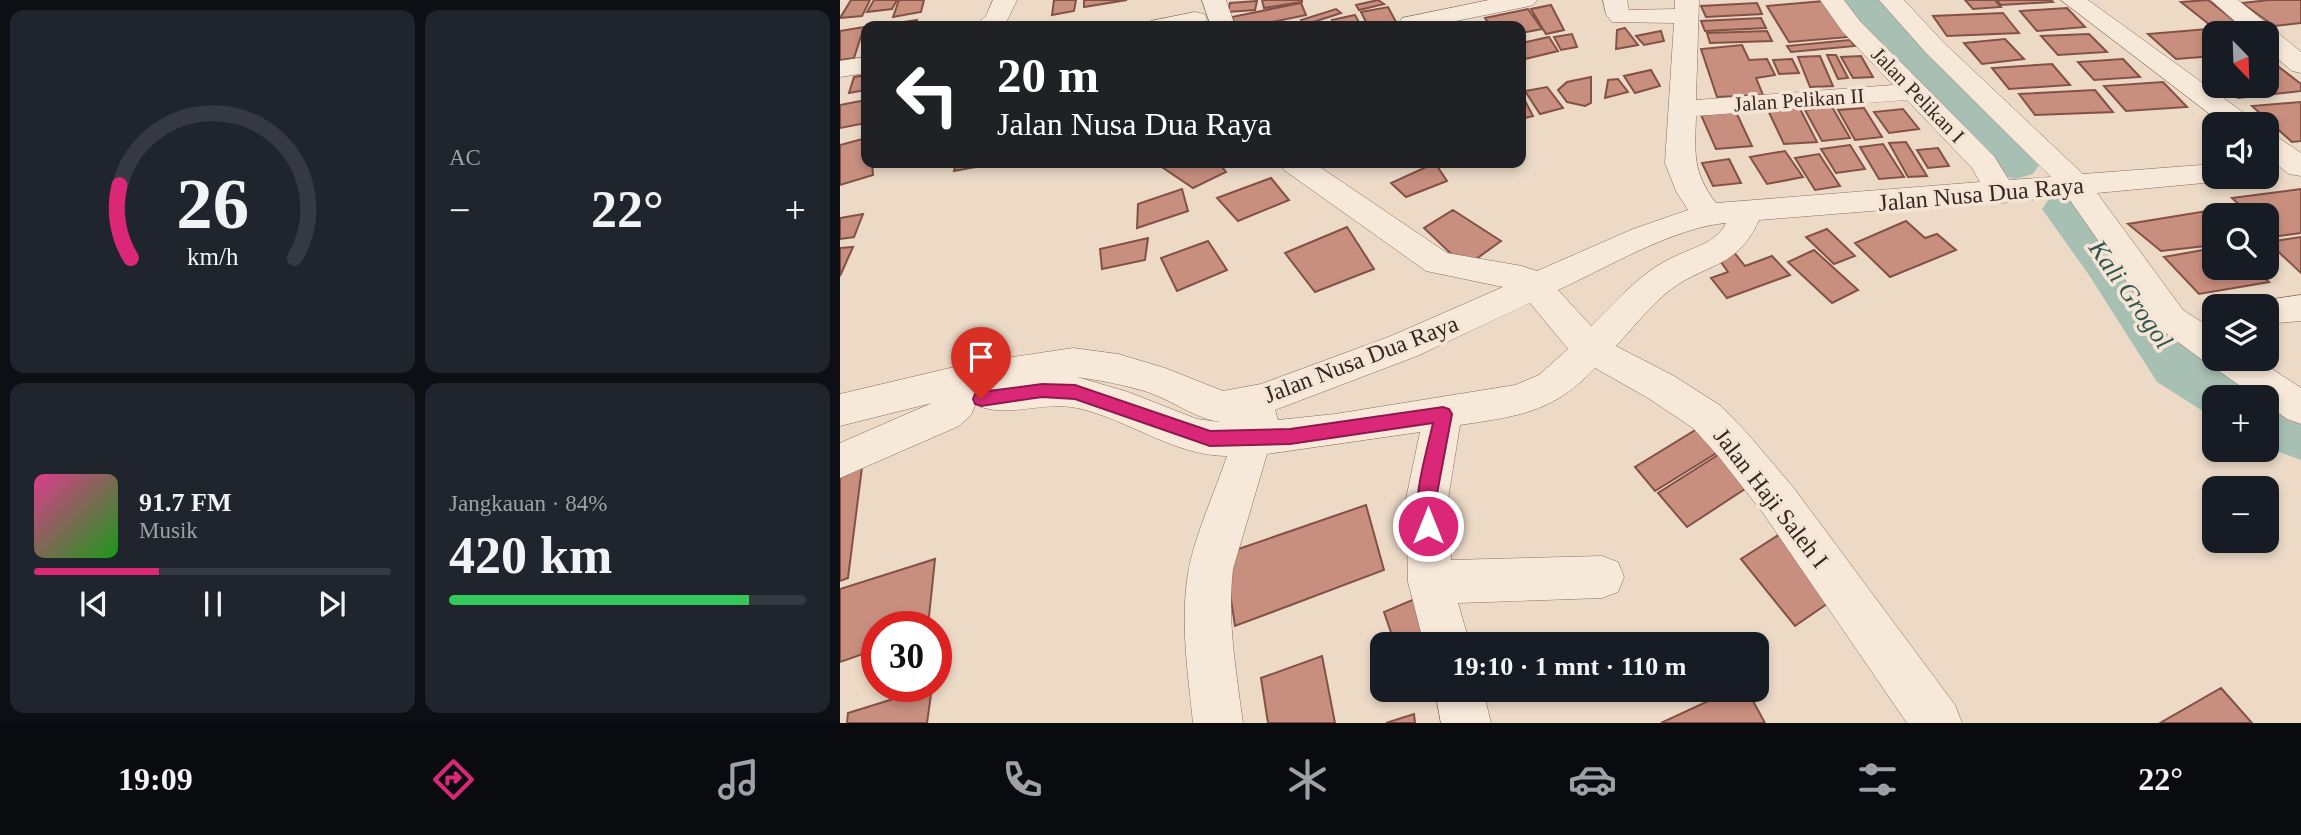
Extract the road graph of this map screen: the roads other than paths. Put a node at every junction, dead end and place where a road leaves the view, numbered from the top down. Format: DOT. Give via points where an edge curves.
graph roads {
  1 [pos="1005,0"];
  2 [pos="1214,0"];
  3 [pos="1396,0"];
  4 [pos="1525,0"];
  5 [pos="1615,0"];
  6 [pos="1832,0"];
  7 [pos="1891,0"];
  8 [pos="2073,0"];
  9 [pos="2223,0"];
  10 [pos="1480,5"];
  11 [pos="1687,8"];
  12 [pos="1195,19"];
  13 [pos="994,21"];
  14 [pos="1185,21"];
  15 [pos="1221,21"];
  16 [pos="1411,21"];
  17 [pos="1424,21"];
  18 [pos="2248,21"];
  19 [pos="2279,47"];
  20 [pos="2301,65"];
  21 [pos="861,66"];
  22 [pos="840,69"];
  23 [pos="1916,91"];
  24 [pos="1681,108"];
  25 [pos="2225,112"];
  26 [pos="2279,151"];
  27 [pos="2301,167"];
  28 [pos="1301,168"];
  29 [pos="2279,169"];
  30 [pos="2202,175"];
  31 [pos="2076,186"];
  32 [pos="2002,193"];
  33 [pos="1748,211"];
  34 [pos="1708,214"];
  35 [pos="1535,286"];
  36 [pos="2301,308"];
  37 [pos="2279,310"];
  38 [pos="2202,316"];
  39 [pos="2171,319"];
  40 [pos="2202,340"];
  41 [pos="1590,351"];
  42 [pos="2247,371"];
  43 [pos="962,392"];
  44 [pos="2301,408"];
  45 [pos="840,410"];
  46 [pos="1443,414"];
  47 [pos="1258,419"];
  48 [pos="840,433"];
  49 [pos="840,461"];
  50 [pos="1602,577"];
  51 [pos="1430,582"];
  52 [pos="1444,632"];
  53 [pos="1461,702"];
  54 [pos="1218,723"];
  55 [pos="1465,723"];
  56 [pos="1937,723"];
  1 -- 13 [label="street"];
  2 -- 15 [label="street"];
  3 -- 16 [label="street"];
  4 -- 10 [label="street"];
  5 -- 11 [label="street" via="1621,17"];
  6 -- 23 [label="street, Jalan Pelikan I" via="1858,34"];
  7 -- 31 [label="street"];
  8 -- 25 [label="street"];
  9 -- 18 [label="street"];
  10 -- 17 [label="street"];
  11 -- 24 [label="street"];
  12 -- 14 [label="street"];
  19 -- 20 [label="street"];
  21 -- 22 [label="street"];
  23 -- 24 [label="street, Jalan Pelikan II"];
  23 -- 32 [label="street, Jalan Pelikan I" via="1984,163"];
  24 -- 34 [label="street" via="1680,163 1691,191"];
  26 -- 27 [label="street"];
  27 -- 29 [label="street"];
  28 -- 35 [label="street" via="1438,263 1511,275"];
  30 -- 31 [label="street, Jalan Nusa Dua Raya"];
  31 -- 32 [label="street, Jalan Nusa Dua Raya"];
  31 -- 39 [label="street"];
  32 -- 33 [label="street, Jalan Nusa Dua Raya"];
  33 -- 34 [label="street, Jalan Nusa Dua Raya"];
  33 -- 41 [label="street, Jalan Nusa Dua Raya" via="1725,247 1653,285"];
  34 -- 35 [label="street, Jalan Nusa Dua Raya"];
  35 -- 41 [label="street, Jalan Haji Saleh I"];
  35 -- 47 [label="street, Jalan Nusa Dua Raya"];
  36 -- 37 [label="street"];
  38 -- 39 [label="street"];
  39 -- 40 [label="street"];
  41 -- 46 [label="street, Jalan Nusa Dua Raya" via="1537,394"];
  41 -- 56 [label="street, Jalan Haji Saleh I" via="1686,402 1733,444"];
  42 -- 44 [label="street"];
  43 -- 45 [label="street, Jalan Nusa Dua Raya"];
  43 -- 47 [label="street, Jalan Nusa Dua Raya" via="1075,392 1210,439"];
  43 -- 48 [label="street, Jalan Nusa Dua Raya"];
  43 -- 49 [label="street" via="930,423"];
  46 -- 47 [label="street, Jalan Nusa Dua Raya" via="1290,436"];
  46 -- 51 [label="street" via="1427,499"];
  47 -- 54 [label="street" via="1207,590"];
  50 -- 51 [label="street"];
  51 -- 52 [label="street"];
  53 -- 55 [label="street"];
}
